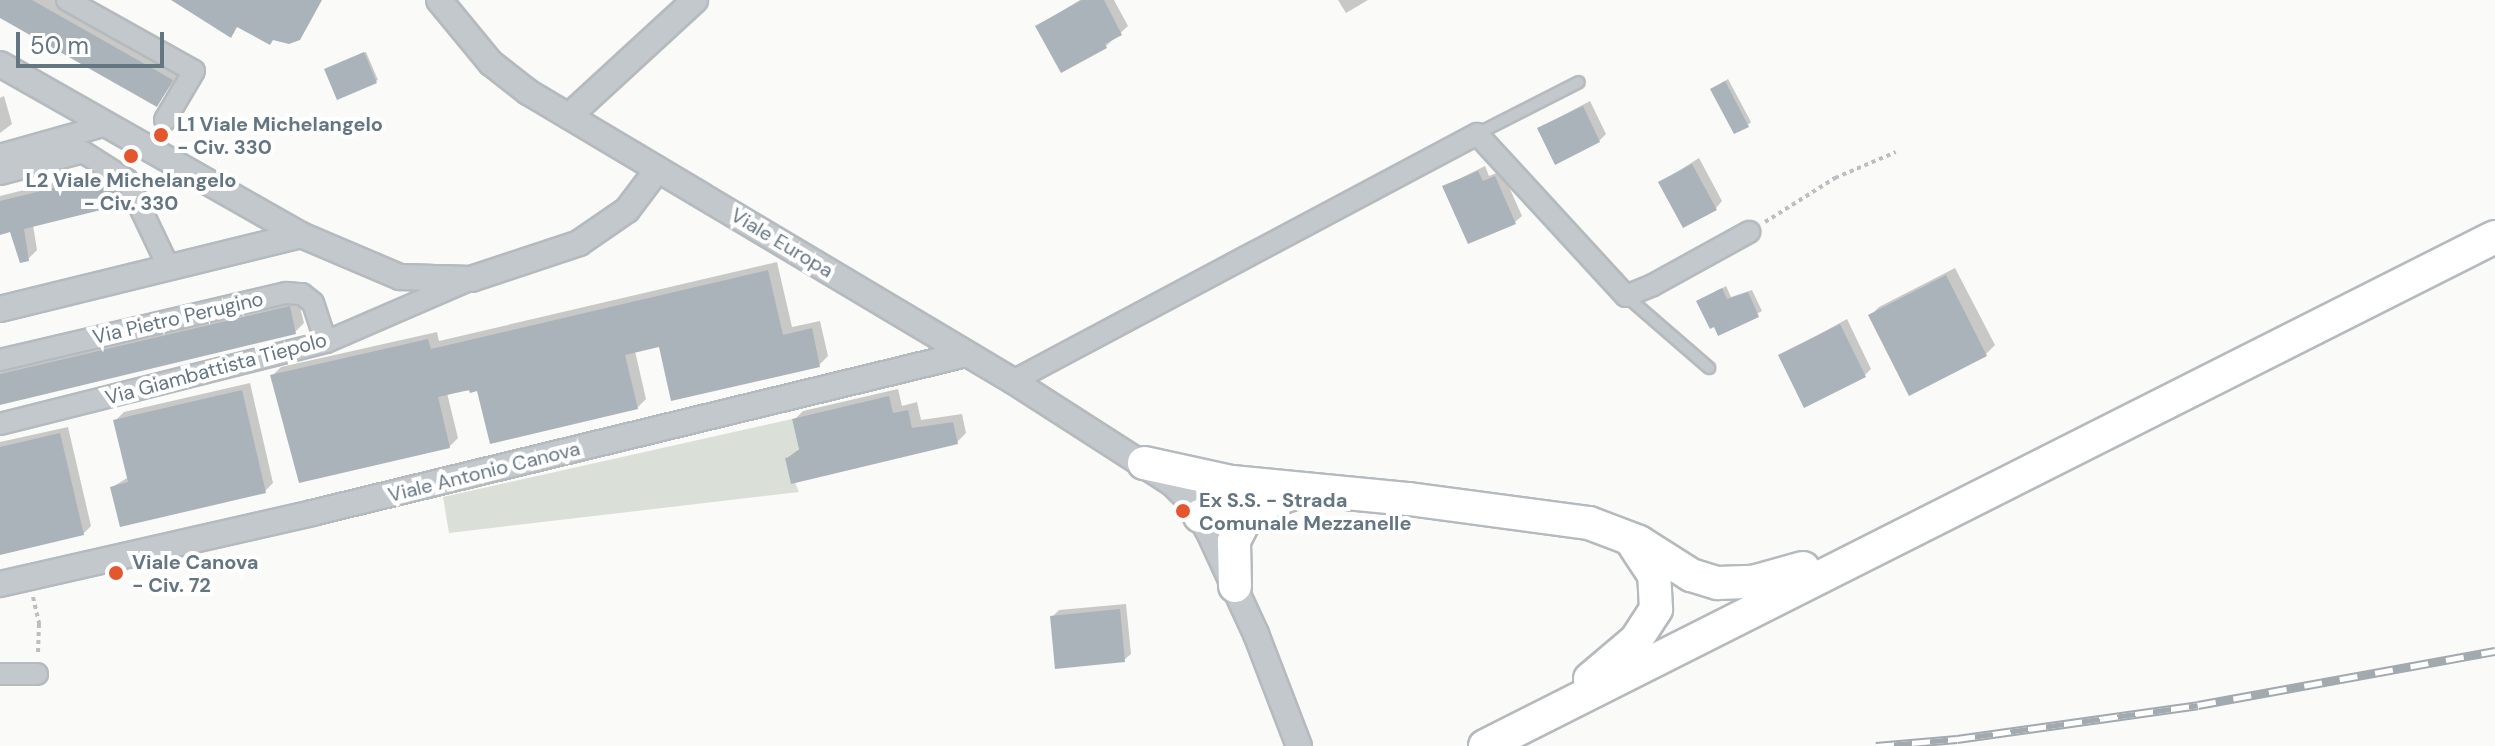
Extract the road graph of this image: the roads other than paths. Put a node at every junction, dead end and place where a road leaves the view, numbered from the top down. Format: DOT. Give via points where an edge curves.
graph roads {
  1 [pos="67,0"];
  2 [pos="439,0"];
  3 [pos="695,0"];
  4 [pos="0,64"];
  5 [pos="1579,82"];
  6 [pos="569,116"];
  7 [pos="165,120"];
  8 [pos="107,125"];
  9 [pos="1477,134"];
  10 [pos="0,155"];
  11 [pos="658,169"];
  12 [pos="0,174"];
  13 [pos="1749,232"];
  14 [pos="301,235"];
  15 [pos="2495,237"];
  16 [pos="169,268"];
  17 [pos="471,279"];
  18 [pos="1626,296"];
  19 [pos="0,309"];
  20 [pos="326,342"];
  21 [pos="966,354"];
  22 [pos="0,360"];
  23 [pos="1709,368"];
  24 [pos="1013,381"];
  25 [pos="0,424"];
  26 [pos="1144,463"];
  27 [pos="1256,494"];
  28 [pos="1200,516"];
  29 [pos="1934,520"];
  30 [pos="1629,538"];
  31 [pos="0,584"];
  32 [pos="1235,586"];
  33 [pos="0,674"];
  34 [pos="37,674"];
  35 [pos="1534,721"];
  36 [pos="1299,746"];
  37 [pos="1485,746"];
  1 -- 7 [label="street" via="194,71"];
  2 -- 6 [label="street, Viale Europa" via="491,63"];
  3 -- 6 [label="street"];
  4 -- 8 [label="street"];
  5 -- 9 [label="lane"];
  6 -- 11 [label="street, Viale Europa"];
  8 -- 10 [label="street"];
  8 -- 14 [label="street"];
  9 -- 18 [label="street"];
  9 -- 24 [label="street"];
  11 -- 17 [label="street" via="627,210 579,243"];
  11 -- 21 [label="street, Viale Europa"];
  12 -- 16 [label="street" via="83,152 127,180"];
  13 -- 18 [label="street"];
  14 -- 16 [label="street"];
  14 -- 17 [label="street" via="400,277"];
  15 -- 29 [label="main road"];
  16 -- 19 [label="street"];
  17 -- 20 [label="street, Via Giambattista Tiepolo"];
  18 -- 23 [label="lane"];
  20 -- 22 [label="street, Via Pietro Perugino" via="313,303 302,294 286,293"];
  20 -- 25 [label="street, Via Giambattista Tiepolo"];
  21 -- 24 [label="street, Viale Europa"];
  21 -- 31 [label="street, Viale Antonio Canova"];
  24 -- 26 [label="street, Viale Europa"];
  26 -- 27 [label="main road"];
  26 -- 28 [label="street, Viale Europa" via="1172,483"];
  27 -- 28 [label="main road" via="1228,515"];
  27 -- 30 [label="main road" via="1304,491 1409,499 1565,519"];
  27 -- 32 [label="main road" via="1235,537"];
  28 -- 32 [label="street, Viale Europa"];
  29 -- 30 [label="main road" via="1790,573 1733,585 1691,575"];
  29 -- 35 [label="main road"];
  30 -- 35 [label="main road" via="1656,584 1651,620 1627,648"];
  32 -- 36 [label="street, Viale Europa"];
  33 -- 34 [label="street"];
  35 -- 37 [label="main road"];
}
